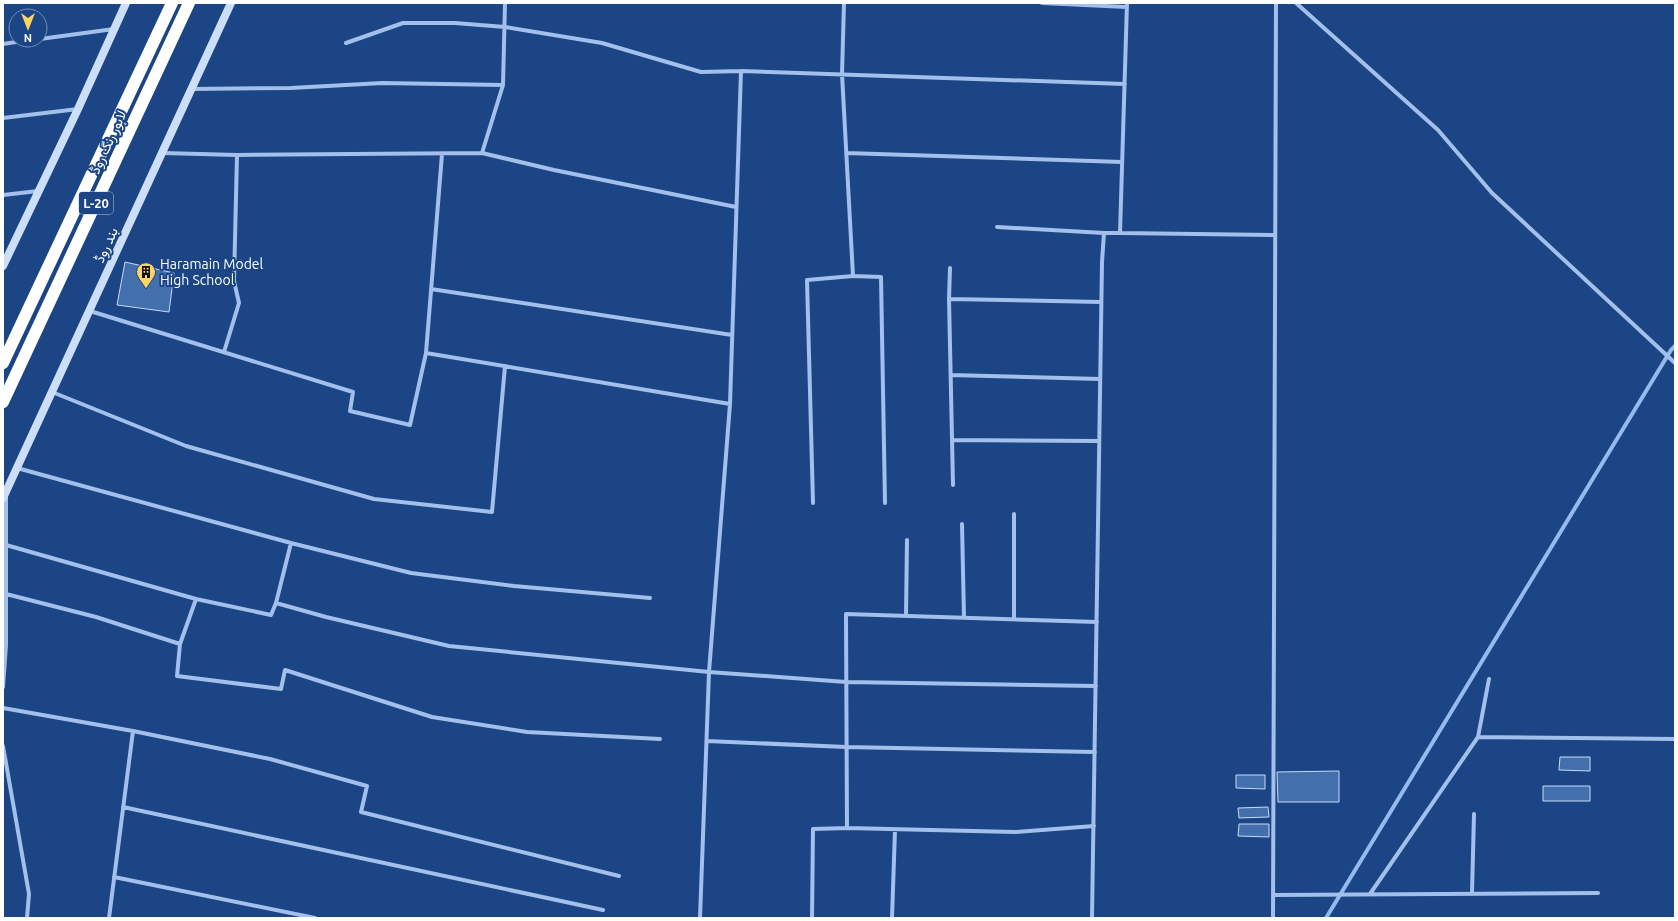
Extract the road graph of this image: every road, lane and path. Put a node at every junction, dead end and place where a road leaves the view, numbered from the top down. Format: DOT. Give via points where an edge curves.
graph roads {
  1 [pos="126,3"];
  2 [pos="172,3"];
  3 [pos="189,3"];
  4 [pos="231,3"];
  5 [pos="506,3"];
  6 [pos="844,3"];
  7 [pos="1042,3"];
  8 [pos="1276,3"];
  9 [pos="1296,3"];
  10 [pos="1127,5"];
  11 [pos="505,27"];
  12 [pos="115,28"];
  13 [pos="48,38"];
  14 [pos="346,43"];
  15 [pos="741,71"];
  16 [pos="842,74"];
  17 [pos="1124,84"];
  18 [pos="503,85"];
  19 [pos="192,89"];
  20 [pos="78,109"];
  21 [pos="3,118"];
  22 [pos="846,152"];
  23 [pos="163,153"];
  24 [pos="442,154"];
  25 [pos="482,154"];
  26 [pos="237,155"];
  27 [pos="1122,162"];
  28 [pos="38,191"];
  29 [pos="3,194"];
  30 [pos="736,207"];
  31 [pos="996,227"];
  32 [pos="1104,233"];
  33 [pos="1120,233"];
  34 [pos="1275,235"];
  35 [pos="3,266"];
  36 [pos="950,268"];
  37 [pos="853,276"];
  38 [pos="431,289"];
  39 [pos="949,299"];
  40 [pos="1101,302"];
  41 [pos="90,311"];
  42 [pos="732,336"];
  43 [pos="224,352"];
  44 [pos="426,353"];
  45 [pos="3,363"];
  46 [pos="1675,363"];
  47 [pos="505,366"];
  48 [pos="951,375"];
  49 [pos="1100,379"];
  50 [pos="52,392"];
  51 [pos="3,402"];
  52 [pos="730,404"];
  53 [pos="953,440"];
  54 [pos="1099,441"];
  55 [pos="17,468"];
  56 [pos="953,484"];
  57 [pos="5,494"];
  58 [pos="813,503"];
  59 [pos="885,503"];
  60 [pos="1014,514"];
  61 [pos="962,524"];
  62 [pos="907,540"];
  63 [pos="291,543"];
  64 [pos="6,545"];
  65 [pos="6,594"];
  66 [pos="650,598"];
  67 [pos="196,599"];
  68 [pos="276,603"];
  69 [pos="906,616"];
  70 [pos="964,618"];
  71 [pos="1014,619"];
  72 [pos="1097,622"];
  73 [pos="180,644"];
  74 [pos="709,672"];
  75 [pos="1489,679"];
  76 [pos="846,682"];
  77 [pos="1096,686"];
  78 [pos="3,687"];
  79 [pos="3,708"];
  80 [pos="133,731"];
  81 [pos="1478,737"];
  82 [pos="660,739"];
  83 [pos="1675,739"];
  84 [pos="707,741"];
  85 [pos="3,746"];
  86 [pos="846,747"];
  87 [pos="1095,752"];
  88 [pos="123,807"];
  89 [pos="1474,814"];
  90 [pos="1094,826"];
  91 [pos="846,828"];
  92 [pos="894,830"];
  93 [pos="619,876"];
  94 [pos="114,877"];
  95 [pos="1472,893"];
  96 [pos="1598,893"];
  97 [pos="1370,894"];
  98 [pos="1273,895"];
  99 [pos="603,910"];
  100 [pos="27,918"];
  101 [pos="109,918"];
  102 [pos="315,918"];
  103 [pos="700,918"];
  104 [pos="812,918"];
  105 [pos="892,918"];
  106 [pos="1092,918"];
  107 [pos="1273,918"];
  1 -- 12 [label="main road"];
  2 -- 45 [label="highway, لاہور رنگ روڈ / L-20"];
  3 -- 51 [label="highway, لاہور رنگ روڈ / L-20"];
  4 -- 19 [label="main road, بند روڈ"];
  5 -- 11 [label="street"];
  6 -- 16 [label="street"];
  7 -- 10 [label="street"];
  8 -- 34 [label="street"];
  9 -- 46 [label="street" via="1438,130 1492,193"];
  10 -- 17 [label="street"];
  11 -- 14 [label="street" via="455,23 403,23"];
  11 -- 15 [label="street" via="602,43 701,72"];
  11 -- 18 [label="street"];
  12 -- 13 [label="street"];
  12 -- 20 [label="main road"];
  15 -- 16 [label="street"];
  15 -- 30 [label="street"];
  16 -- 17 [label="street"];
  16 -- 22 [label="street"];
  17 -- 27 [label="street"];
  18 -- 19 [label="street" via="382,83 291,88"];
  18 -- 25 [label="street"];
  19 -- 23 [label="main road, بند روڈ"];
  20 -- 21 [label="street"];
  20 -- 28 [label="main road"];
  22 -- 27 [label="street"];
  22 -- 37 [label="street"];
  23 -- 26 [label="street"];
  23 -- 41 [label="main road, بند روڈ"];
  24 -- 25 [label="street"];
  24 -- 26 [label="street"];
  24 -- 38 [label="street"];
  25 -- 30 [label="street"];
  26 -- 43 [label="street" via="234,281 239,304"];
  27 -- 33 [label="street"];
  28 -- 29 [label="street"];
  28 -- 35 [label="main road"];
  30 -- 42 [label="street"];
  31 -- 32 [label="street"];
  32 -- 33 [label="street"];
  32 -- 40 [label="street"];
  33 -- 34 [label="street"];
  34 -- 98 [label="street"];
  36 -- 39 [label="street"];
  37 -- 58 [label="street" via="807,280"];
  37 -- 59 [label="street" via="881,277"];
  38 -- 42 [label="street"];
  38 -- 44 [label="street"];
  39 -- 40 [label="street"];
  39 -- 48 [label="street"];
  40 -- 49 [label="street"];
  41 -- 43 [label="street"];
  41 -- 50 [label="main road, بند روڈ"];
  42 -- 52 [label="street"];
  43 -- 44 [label="street" via="353,392 350,411 410,425"];
  44 -- 47 [label="street"];
  47 -- 50 [label="street" via="492,512 374,499 186,446"];
  47 -- 52 [label="street"];
  48 -- 49 [label="street"];
  48 -- 53 [label="street"];
  49 -- 54 [label="street"];
  50 -- 55 [label="main road, بند روڈ"];
  52 -- 74 [label="street"];
  53 -- 54 [label="street"];
  53 -- 56 [label="street"];
  54 -- 72 [label="street"];
  55 -- 57 [label="main road, بند روڈ"];
  55 -- 63 [label="street"];
  57 -- 64 [label="street"];
  60 -- 71 [label="street"];
  61 -- 70 [label="street"];
  62 -- 69 [label="street"];
  63 -- 66 [label="street" via="411,573 514,586"];
  63 -- 68 [label="street"];
  64 -- 65 [label="street"];
  64 -- 67 [label="street"];
  65 -- 73 [label="street" via="96,617"];
  65 -- 78 [label="street"];
  67 -- 68 [label="street" via="271,615"];
  67 -- 73 [label="street"];
  68 -- 74 [label="street" via="449,646"];
  69 -- 70 [label="street"];
  69 -- 76 [label="street" via="846,614"];
  70 -- 71 [label="street"];
  71 -- 72 [label="street"];
  72 -- 77 [label="street"];
  73 -- 82 [label="street" via="177,676 282,689 285,670 432,717 527,732"];
  74 -- 76 [label="street"];
  74 -- 84 [label="street"];
  75 -- 81 [label="street"];
  76 -- 77 [label="street"];
  76 -- 86 [label="street"];
  77 -- 87 [label="street"];
  79 -- 80 [label="street"];
  80 -- 88 [label="street"];
  80 -- 93 [label="street" via="270,759 367,786 360,812"];
  81 -- 83 [label="street"];
  81 -- 97 [label="street"];
  84 -- 86 [label="street"];
  84 -- 103 [label="street"];
  85 -- 100 [label="street" via="29,894"];
  86 -- 87 [label="street"];
  86 -- 91 [label="street"];
  87 -- 90 [label="street"];
  88 -- 94 [label="street"];
  88 -- 99 [label="street"];
  89 -- 95 [label="street"];
  90 -- 92 [label="street" via="1015,832"];
  90 -- 106 [label="street"];
  91 -- 92 [label="street"];
  91 -- 104 [label="street" via="813,829"];
  92 -- 105 [label="street"];
  94 -- 101 [label="street"];
  94 -- 102 [label="street"];
  95 -- 96 [label="street"];
  95 -- 97 [label="street"];
  97 -- 98 [label="street"];
  98 -- 107 [label="street"];
}
